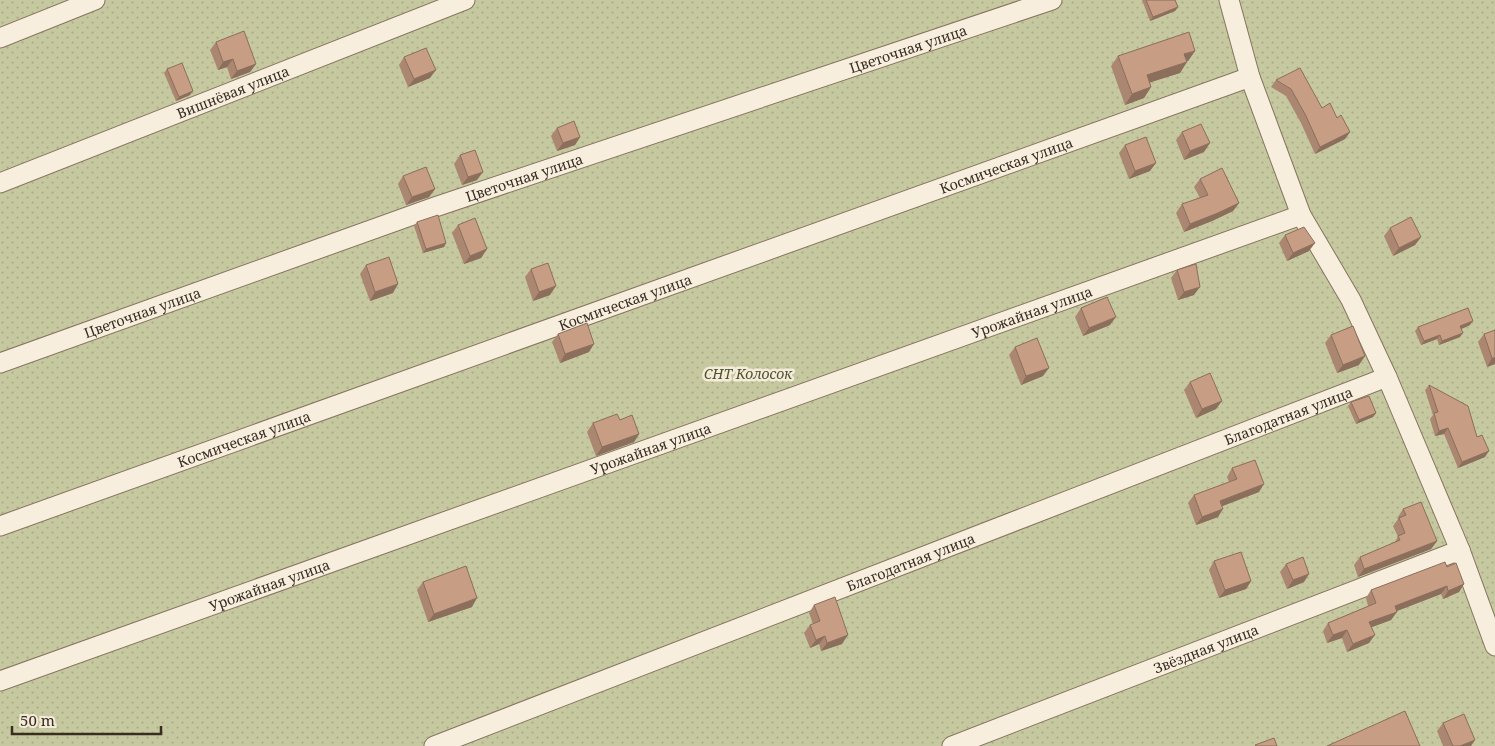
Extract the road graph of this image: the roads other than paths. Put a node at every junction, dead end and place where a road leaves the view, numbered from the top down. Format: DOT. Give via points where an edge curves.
graph roads {
  1 [pos="95,0"];
  2 [pos="465,0"];
  3 [pos="1052,0"];
  4 [pos="1229,0"];
  5 [pos="0,38"];
  6 [pos="1250,77"];
  7 [pos="0,184"];
  8 [pos="1301,215"];
  9 [pos="0,363"];
  10 [pos="1388,377"];
  11 [pos="0,526"];
  12 [pos="1460,550"];
  13 [pos="1495,646"];
  14 [pos="0,681"];
  15 [pos="434,746"];
  16 [pos="952,746"];
  1 -- 5 [label="street"];
  2 -- 7 [label="street, Вишнёвая улица"];
  3 -- 9 [label="street, Цветочная улица" via="435,207"];
  4 -- 6 [label="street"];
  6 -- 8 [label="street"];
  6 -- 11 [label="street, Космическая улица"];
  8 -- 10 [label="street" via="1351,300"];
  8 -- 14 [label="street, Урожайная улица"];
  10 -- 12 [label="street"];
  10 -- 15 [label="street, Благодатная улица"];
  12 -- 13 [label="street"];
  12 -- 16 [label="street, Звёздная улица"];
}
